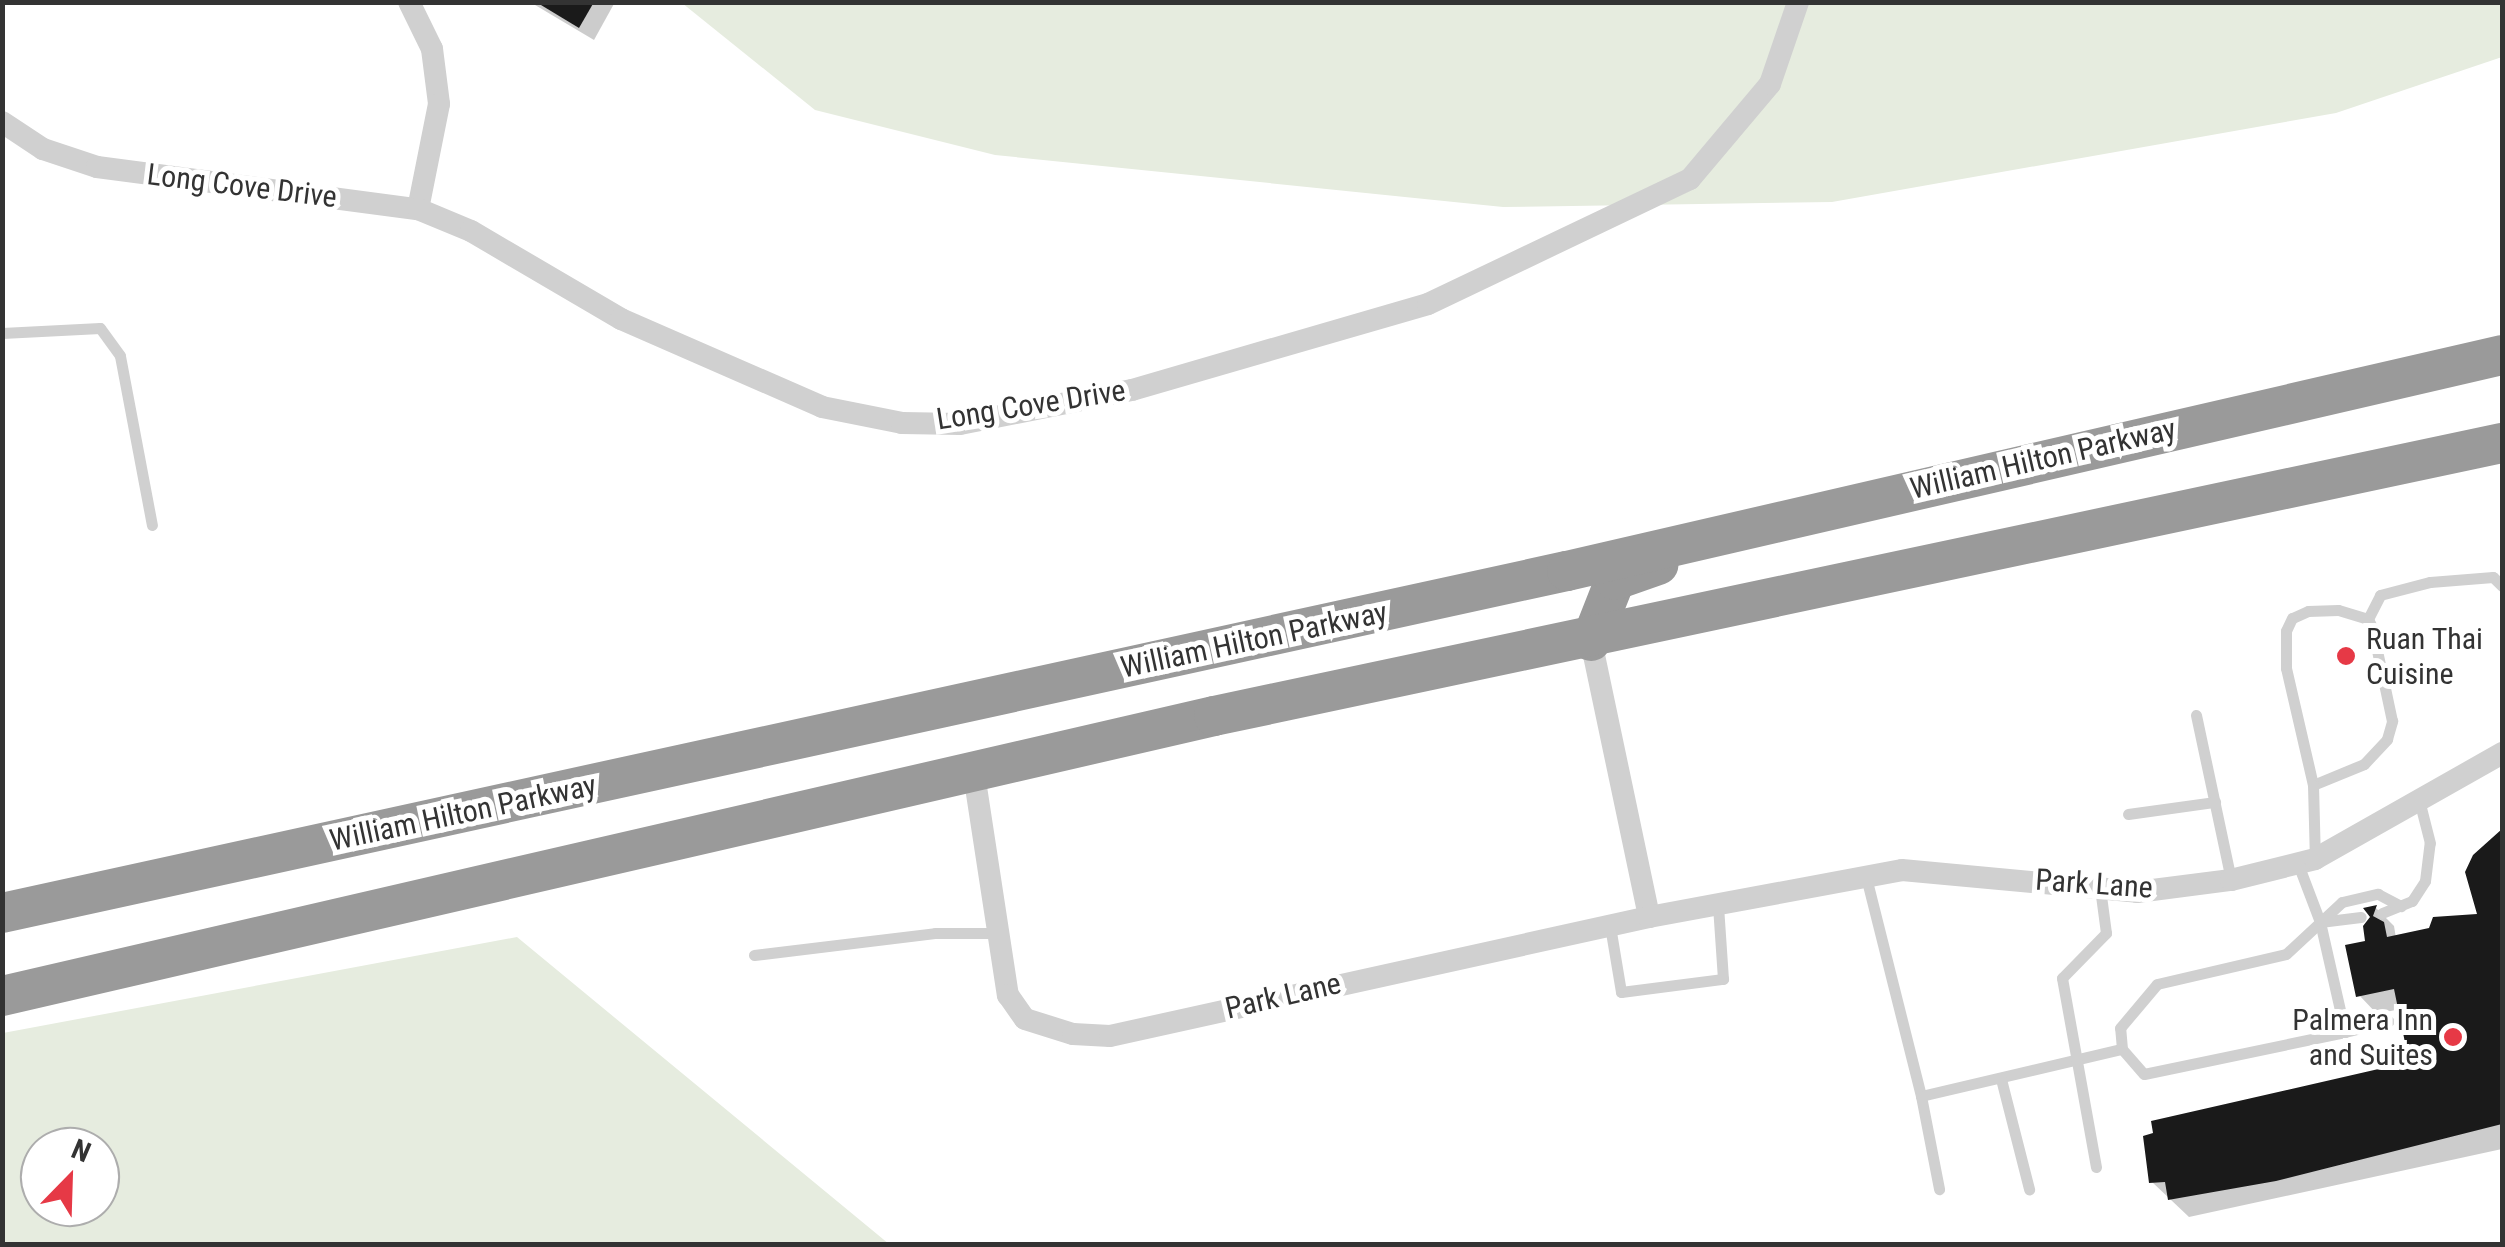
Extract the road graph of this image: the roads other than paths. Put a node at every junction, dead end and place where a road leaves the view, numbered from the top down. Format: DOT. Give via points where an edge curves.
graph roads {
  1 [pos="409,2"];
  2 [pos="1798,2"];
  3 [pos="2,122"];
  4 [pos="418,210"];
  5 [pos="2,334"];
  6 [pos="2502,355"];
  7 [pos="2502,442"];
  8 [pos="1804,516"];
  9 [pos="152,525"];
  10 [pos="2502,586"];
  11 [pos="2368,619"];
  12 [pos="1591,641"];
  13 [pos="2196,715"];
  14 [pos="2502,753"];
  15 [pos="974,774"];
  16 [pos="2313,785"];
  17 [pos="2418,796"];
  18 [pos="2215,802"];
  19 [pos="2128,814"];
  20 [pos="2306,861"];
  21 [pos="1866,877"];
  22 [pos="2230,880"];
  23 [pos="2100,888"];
  24 [pos="1718,906"];
  25 [pos="2401,906"];
  26 [pos="2382,913"];
  27 [pos="2,914"];
  28 [pos="1649,917"];
  29 [pos="2361,918"];
  30 [pos="2320,922"];
  31 [pos="1610,926"];
  32 [pos="999,934"];
  33 [pos="754,955"];
  34 [pos="3,993"];
  35 [pos="2389,1022"];
  36 [pos="2346,1032"];
  37 [pos="2122,1050"];
  38 [pos="2072,1061"];
  39 [pos="2001,1079"];
  40 [pos="1921,1096"];
  41 [pos="2096,1167"];
  42 [pos="1939,1189"];
  43 [pos="2028,1189"];
  1 -- 4 [label="street" via="432,49 439,104"];
  2 -- 4 [label="street, Long Cove Drive" via="1770,84 1690,179 1428,304 1132,390 960,424 902,423 822,407 621,319 471,231"];
  3 -- 4 [label="street, Long Cove Drive" via="43,149 97,167"];
  5 -- 9 [label="lane" via="100,328 120,356"];
  6 -- 8 [label="highway, William Hilton Parkway"];
  7 -- 12 [label="highway" via="1942,559"];
  8 -- 12 [label="highway" via="1615,580"];
  8 -- 27 [label="highway, William Hilton Parkway"];
  10 -- 11 [label="lane" via="2493,576 2430,582 2380,595"];
  11 -- 16 [label="lane" via="2392,720 2387,739 2364,764"];
  11 -- 16 [label="lane" via="2308,610 2292,618 2286,631 2286,668"];
  12 -- 15 [label="highway" via="1214,716"];
  12 -- 28 [label="street"];
  13 -- 18 [label="lane"];
  14 -- 17 [label="street, Park Lane"];
  15 -- 32 [label="street, Park Lane"];
  15 -- 34 [label="highway"];
  16 -- 20 [label="lane"];
  17 -- 20 [label="street, Park Lane"];
  17 -- 25 [label="lane" via="2430,843 2426,881"];
  18 -- 19 [label="lane"];
  18 -- 22 [label="lane"];
  20 -- 22 [label="street, Park Lane"];
  20 -- 30 [label="lane"];
  21 -- 23 [label="street, Park Lane" via="1902,870"];
  21 -- 24 [label="street, Park Lane"];
  21 -- 40 [label="lane"];
  22 -- 23 [label="street, Park Lane" via="2137,892"];
  23 -- 38 [label="lane" via="2106,932 2062,978"];
  24 -- 28 [label="street, Park Lane"];
  24 -- 31 [label="lane" via="1723,979 1620,992"];
  25 -- 26 [label="lane"];
  25 -- 30 [label="lane" via="2378,894 2342,902"];
  28 -- 31 [label="street, Park Lane"];
  29 -- 30 [label="lane"];
  30 -- 36 [label="lane"];
  30 -- 37 [label="lane" via="2286,954 2157,984 2120,1028"];
  31 -- 32 [label="street, Park Lane" via="1110,1036 1063,1038 1025,1019 1008,995"];
  32 -- 33 [label="lane" via="935,933"];
  35 -- 36 [label="lane"];
  36 -- 37 [label="lane" via="2144,1074"];
  37 -- 38 [label="lane"];
  38 -- 39 [label="lane"];
  38 -- 41 [label="lane"];
  39 -- 40 [label="lane"];
  39 -- 43 [label="lane"];
  40 -- 42 [label="lane"];
}
